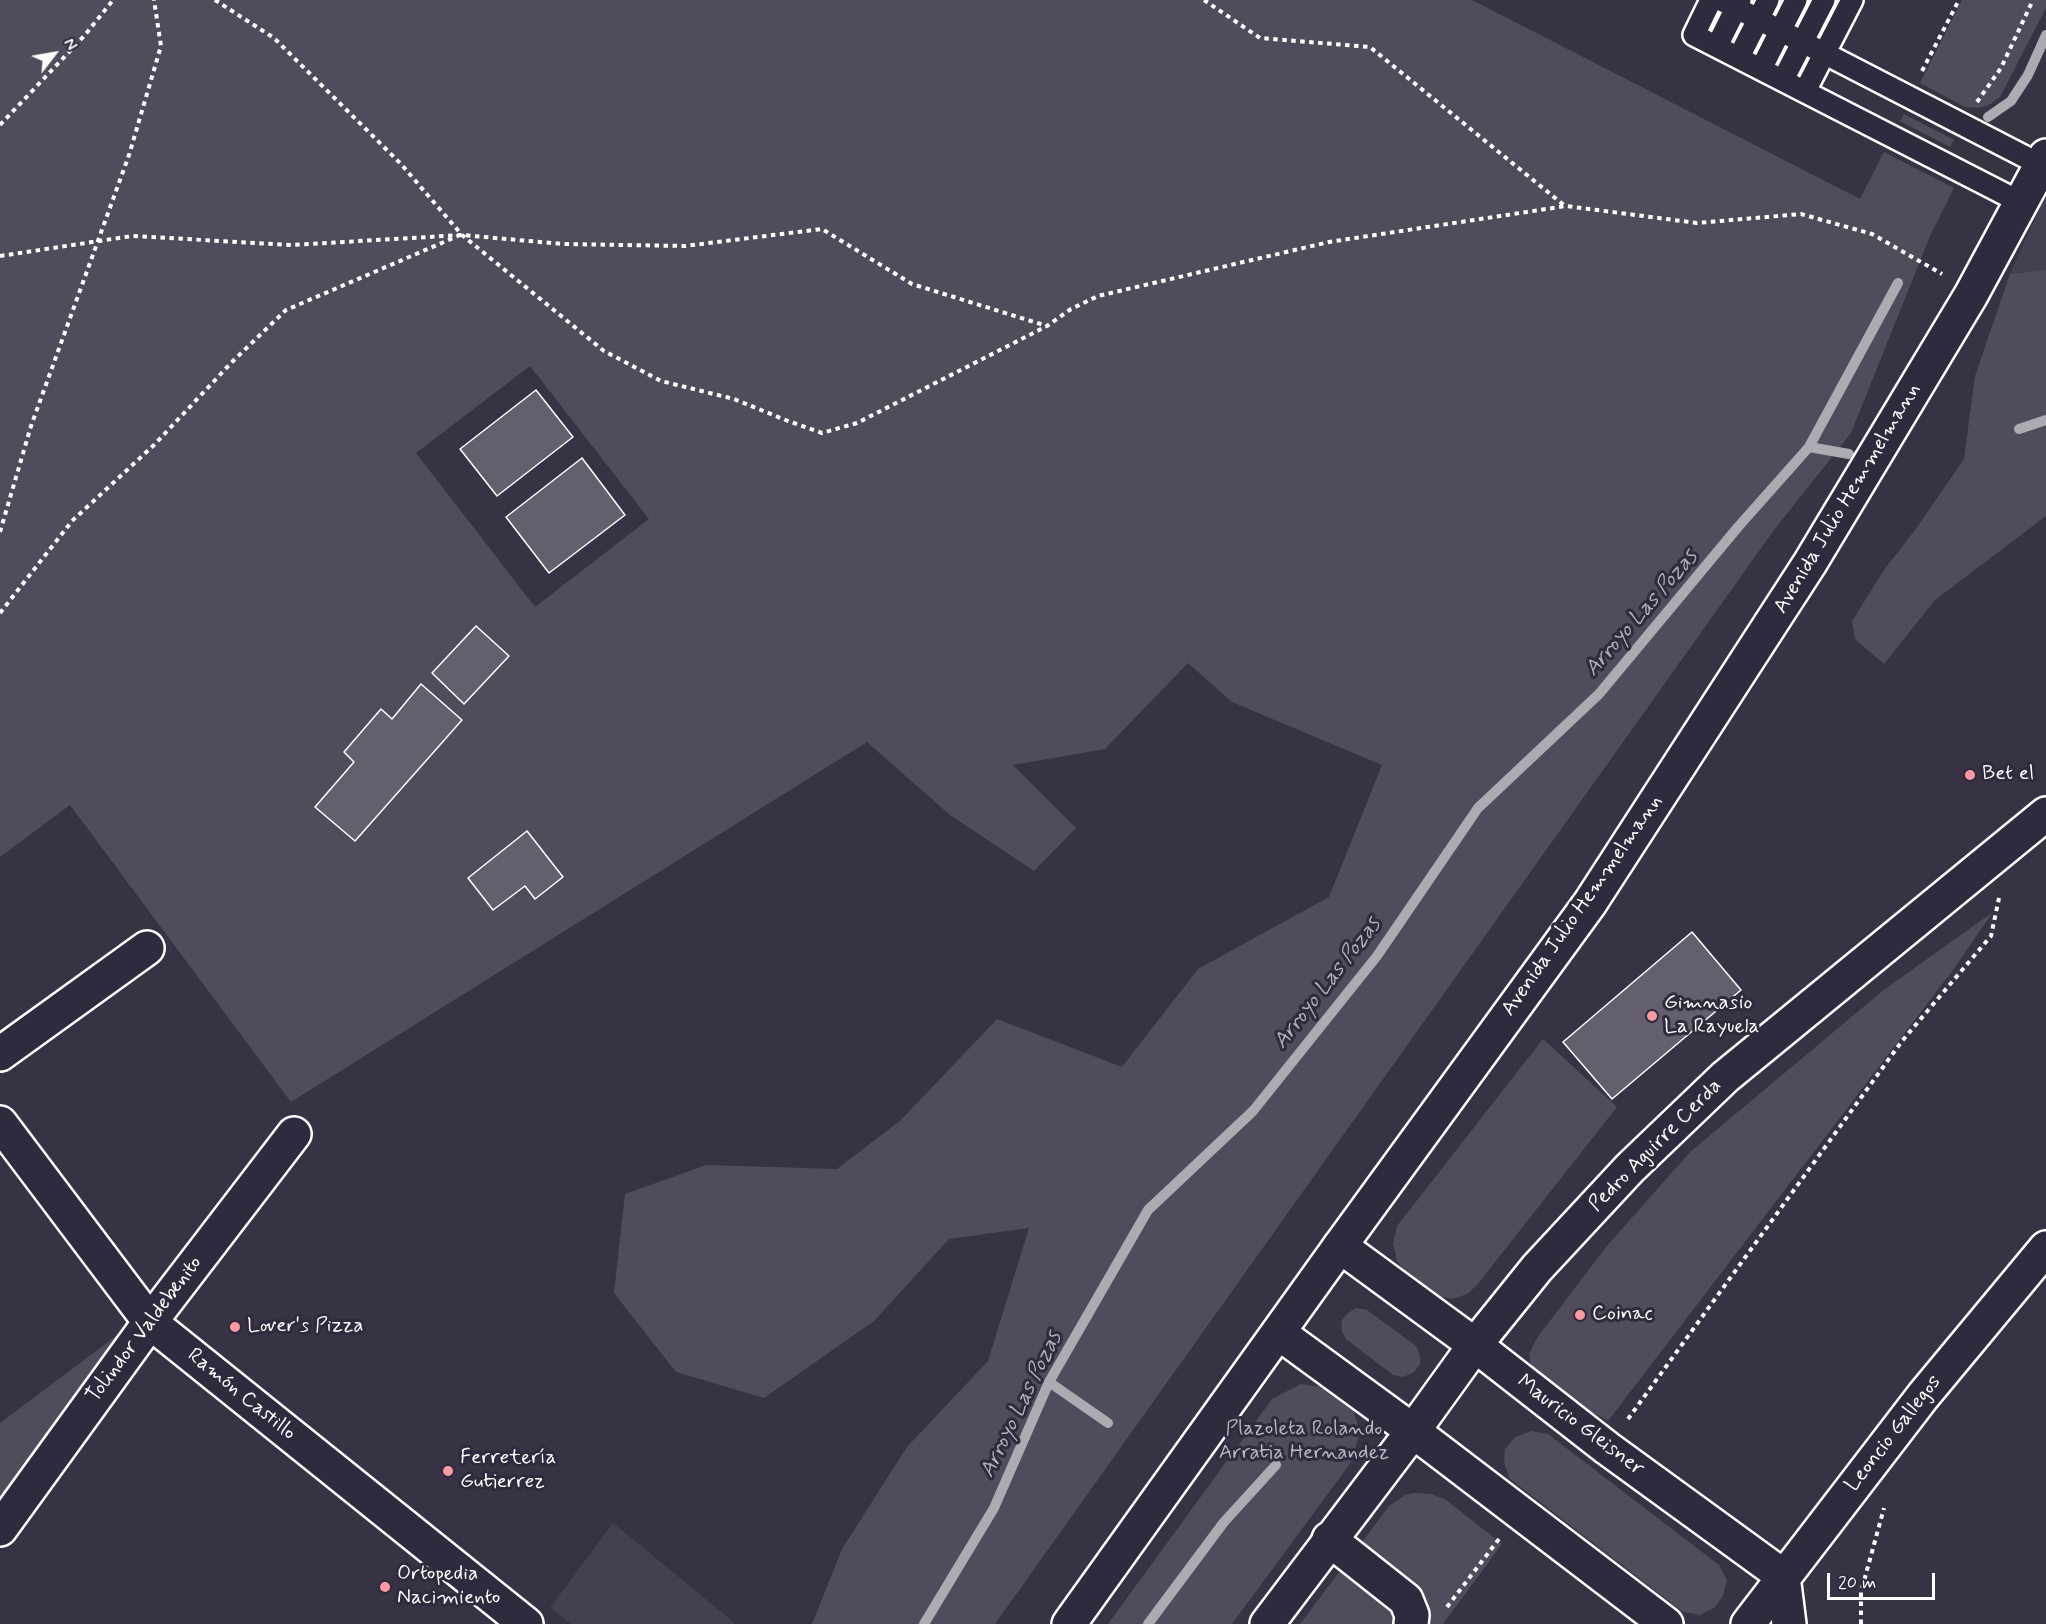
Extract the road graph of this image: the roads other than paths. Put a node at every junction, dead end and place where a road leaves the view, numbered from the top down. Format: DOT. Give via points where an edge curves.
graph roads {
  1 [pos="1712,0"];
  2 [pos="1768,0"];
  3 [pos="1796,0"];
  4 [pos="1824,0"];
  5 [pos="1852,0"];
  6 [pos="1732,3"];
  7 [pos="1758,20"];
  8 [pos="1780,31"];
  9 [pos="1802,42"];
  10 [pos="1716,46"];
  11 [pos="1824,53"];
  12 [pos="1739,57"];
  13 [pos="1761,69"];
  14 [pos="1783,80"];
  15 [pos="1805,91"];
  16 [pos="2043,160"];
  17 [pos="2020,202"];
  18 [pos="2046,814"];
  19 [pos="147,948"];
  20 [pos="0,1054"];
  21 [pos="0,1123"];
  22 [pos="294,1134"];
  23 [pos="1340,1246"];
  24 [pos="2046,1248"];
  25 [pos="150,1322"];
  26 [pos="1278,1333"];
  27 [pos="1474,1345"];
  28 [pos="1413,1431"];
  29 [pos="0,1529"];
  30 [pos="1329,1539"];
  31 [pos="1783,1576"];
  32 [pos="1426,1619"];
  33 [pos="526,1624"];
  34 [pos="1069,1624"];
  35 [pos="1266,1624"];
  36 [pos="1666,1624"];
  37 [pos="1748,1624"];
  38 [pos="1789,1624"];
  1 -- 10 [label="lane" via="1694,34"];
  2 -- 7 [label="lane"];
  3 -- 8 [label="lane"];
  4 -- 9 [label="lane"];
  5 -- 11 [label="lane"];
  6 -- 7 [label="lane"];
  6 -- 10 [label="lane"];
  7 -- 8 [label="lane"];
  7 -- 12 [label="lane"];
  8 -- 9 [label="lane"];
  8 -- 13 [label="lane"];
  9 -- 11 [label="lane"];
  9 -- 14 [label="lane"];
  10 -- 12 [label="lane"];
  11 -- 15 [label="lane"];
  11 -- 16 [label="lane"];
  12 -- 13 [label="lane"];
  13 -- 14 [label="lane"];
  14 -- 15 [label="lane"];
  15 -- 17 [label="lane"];
  16 -- 17 [label="main road, Avenida Julio Hemmelmann"];
  17 -- 23 [label="main road, Avenida Julio Hemmelmann" via="1971,295 1810,563 1590,903"];
  18 -- 27 [label="main road, Pedro Aguirre Cerda" via="1725,1077 1630,1168 1537,1268"];
  19 -- 20 [label="main road"];
  21 -- 25 [label="main road, Ramón Castillo"];
  22 -- 25 [label="main road, Tolindor Valdebenito"];
  23 -- 26 [label="main road, Avenida Julio Hemmelmann"];
  23 -- 27 [label="main road, Mauricio Gleisner"];
  24 -- 31 [label="main road, Leoncio Gallegos" via="1923,1396"];
  25 -- 29 [label="main road, Tolindor Valdebenito"];
  25 -- 33 [label="main road, Ramón Castillo"];
  26 -- 28 [label="main road"];
  26 -- 34 [label="main road, Avenida Julio Hemmelmann"];
  27 -- 28 [label="main road, Pedro Aguirre Cerda"];
  27 -- 31 [label="main road, Mauricio Gleisner"];
  28 -- 30 [label="main road, Pedro Aguirre Cerda"];
  28 -- 36 [label="main road"];
  30 -- 32 [label="main road" via="1406,1600 1412,1615"];
  30 -- 35 [label="main road, Pedro Aguirre Cerda"];
  31 -- 37 [label="main road, Leoncio Gallegos"];
  31 -- 38 [label="main road"];
}
